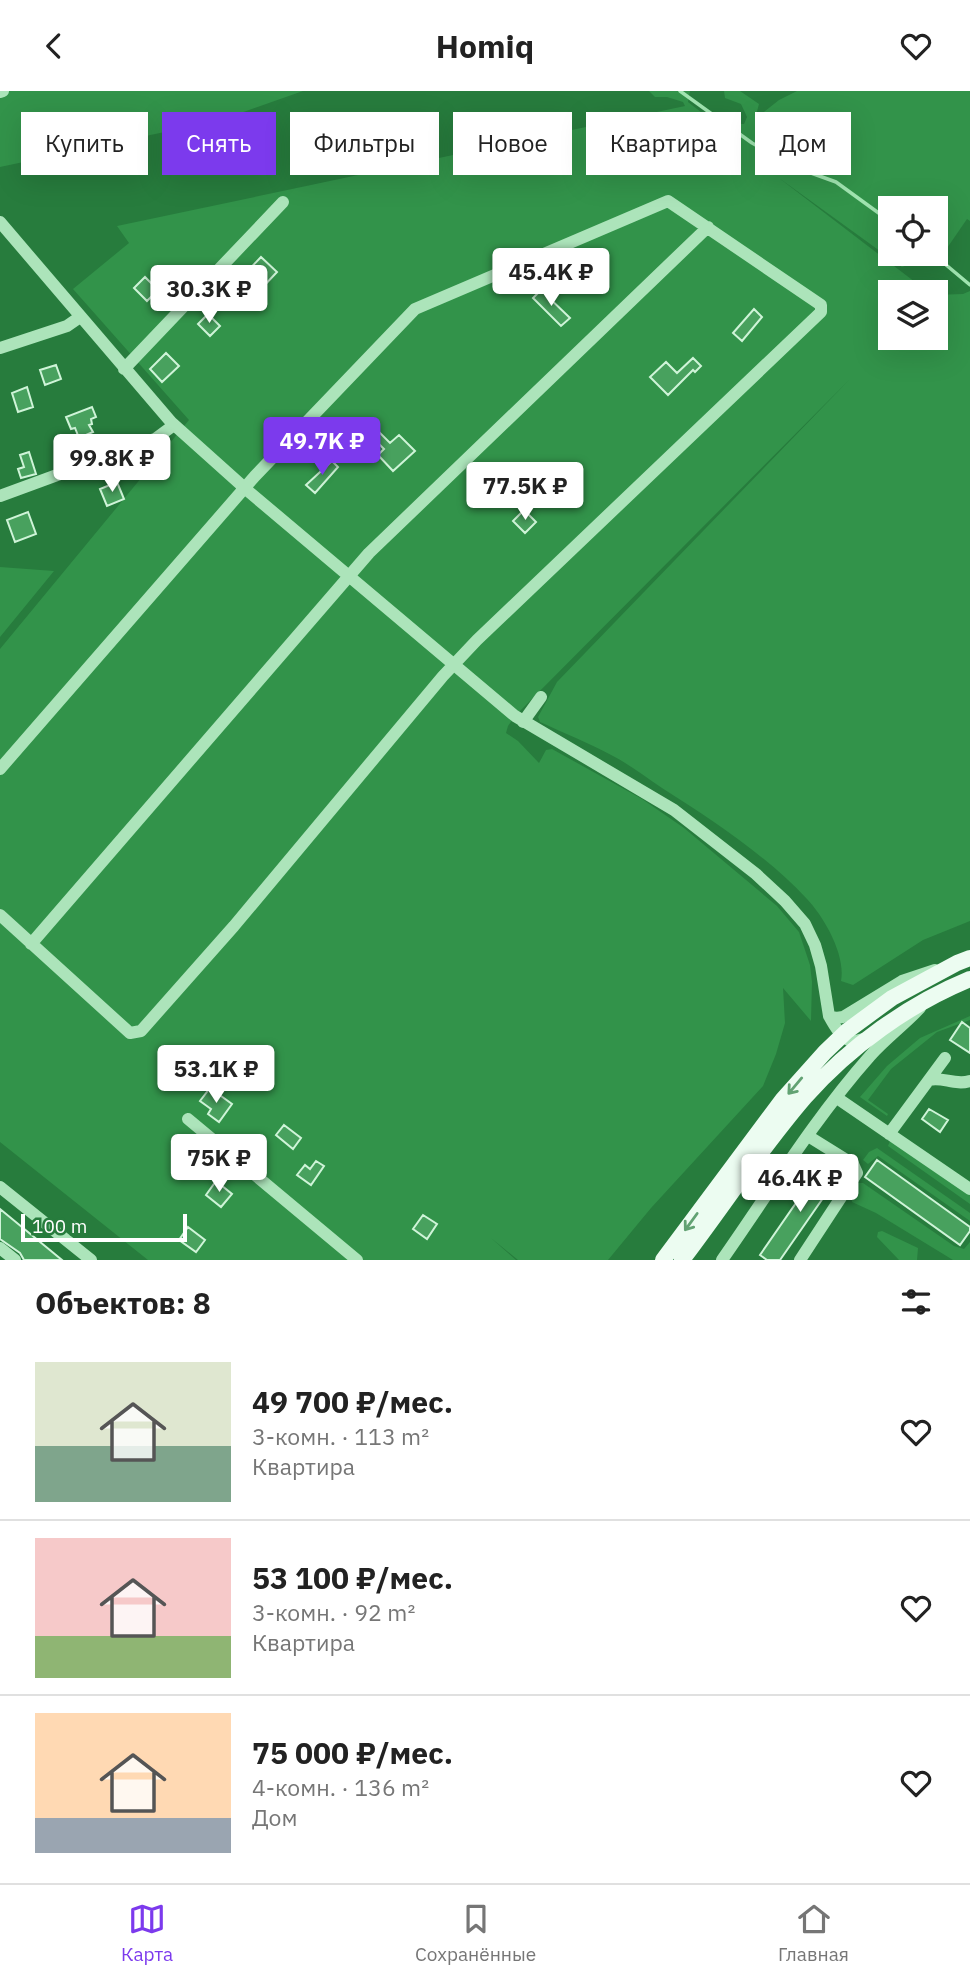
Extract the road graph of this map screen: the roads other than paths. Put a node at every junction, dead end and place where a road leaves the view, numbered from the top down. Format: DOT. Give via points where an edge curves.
graph roads {
  1 [pos="283,202"];
  2 [pos="0,222"];
  3 [pos="708,227"];
  4 [pos="80,317"];
  5 [pos="0,348"];
  6 [pos="124,369"];
  7 [pos="174,425"];
  8 [pos="244,488"];
  9 [pos="0,496"];
  10 [pos="350,577"];
  11 [pos="454,664"];
  12 [pos="541,697"];
  13 [pos="523,722"];
  14 [pos="0,769"];
  15 [pos="0,915"];
  16 [pos="31,944"];
  17 [pos="963,960"];
  18 [pos="970,979"];
  19 [pos="926,1002"];
  20 [pos="829,1016"];
  21 [pos="876,1033"];
  22 [pos="841,1036"];
  23 [pos="945,1058"];
  24 [pos="929,1080"];
  25 [pos="970,1081"];
  26 [pos="805,1097"];
  27 [pos="837,1098"];
  28 [pos="188,1119"];
  29 [pos="889,1134"];
  30 [pos="808,1136"];
  31 [pos="970,1172"];
  32 [pos="966,1186"];
  33 [pos="0,1187"];
  34 [pos="0,1248"];
  35 [pos="15,1260"];
  36 [pos="90,1260"];
  37 [pos="357,1260"];
  38 [pos="663,1260"];
  39 [pos="682,1260"];
  40 [pos="722,1260"];
  41 [pos="800,1260"];
  1 -- 6 [label="street"];
  2 -- 4 [label="street"];
  3 -- 8 [label="street" via="673,201 665,201 419,307"];
  3 -- 10 [label="street"];
  3 -- 11 [label="street" via="819,303 821,312"];
  4 -- 5 [label="street" via="67,326"];
  4 -- 6 [label="street"];
  6 -- 7 [label="street"];
  7 -- 8 [label="street"];
  7 -- 9 [label="street" via="155,439"];
  8 -- 10 [label="street"];
  8 -- 14 [label="street"];
  10 -- 11 [label="street"];
  10 -- 16 [label="street"];
  11 -- 13 [label="street"];
  11 -- 16 [label="street" via="141,1031 130,1033"];
  12 -- 13 [label="street"];
  13 -- 20 [label="street" via="674,810 785,901 815,945"];
  15 -- 16 [label="street"];
  17 -- 20 [label="street" via="902,981 843,1017"];
  17 -- 22 [label="main road" via="892,998"];
  18 -- 19 [label="main road"];
  19 -- 21 [label="main road"];
  19 -- 27 [label="street" via="871,1055"];
  20 -- 22 [label="street"];
  21 -- 22 [label="street" via="856,1042"];
  21 -- 26 [label="main road"];
  22 -- 26 [label="street" via="837,1054"];
  22 -- 38 [label="main road, one-way" via="783,1099"];
  23 -- 24 [label="street"];
  24 -- 25 [label="street"];
  24 -- 29 [label="street"];
  26 -- 39 [label="main road"];
  27 -- 29 [label="street"];
  27 -- 30 [label="street"];
  28 -- 37 [label="street"];
  29 -- 32 [label="street"];
  30 -- 40 [label="street"];
  30 -- 41 [label="street" via="857,1171"];
  31 -- 32 [label="street"];
  33 -- 36 [label="street"];
  34 -- 35 [label="street"];
}
